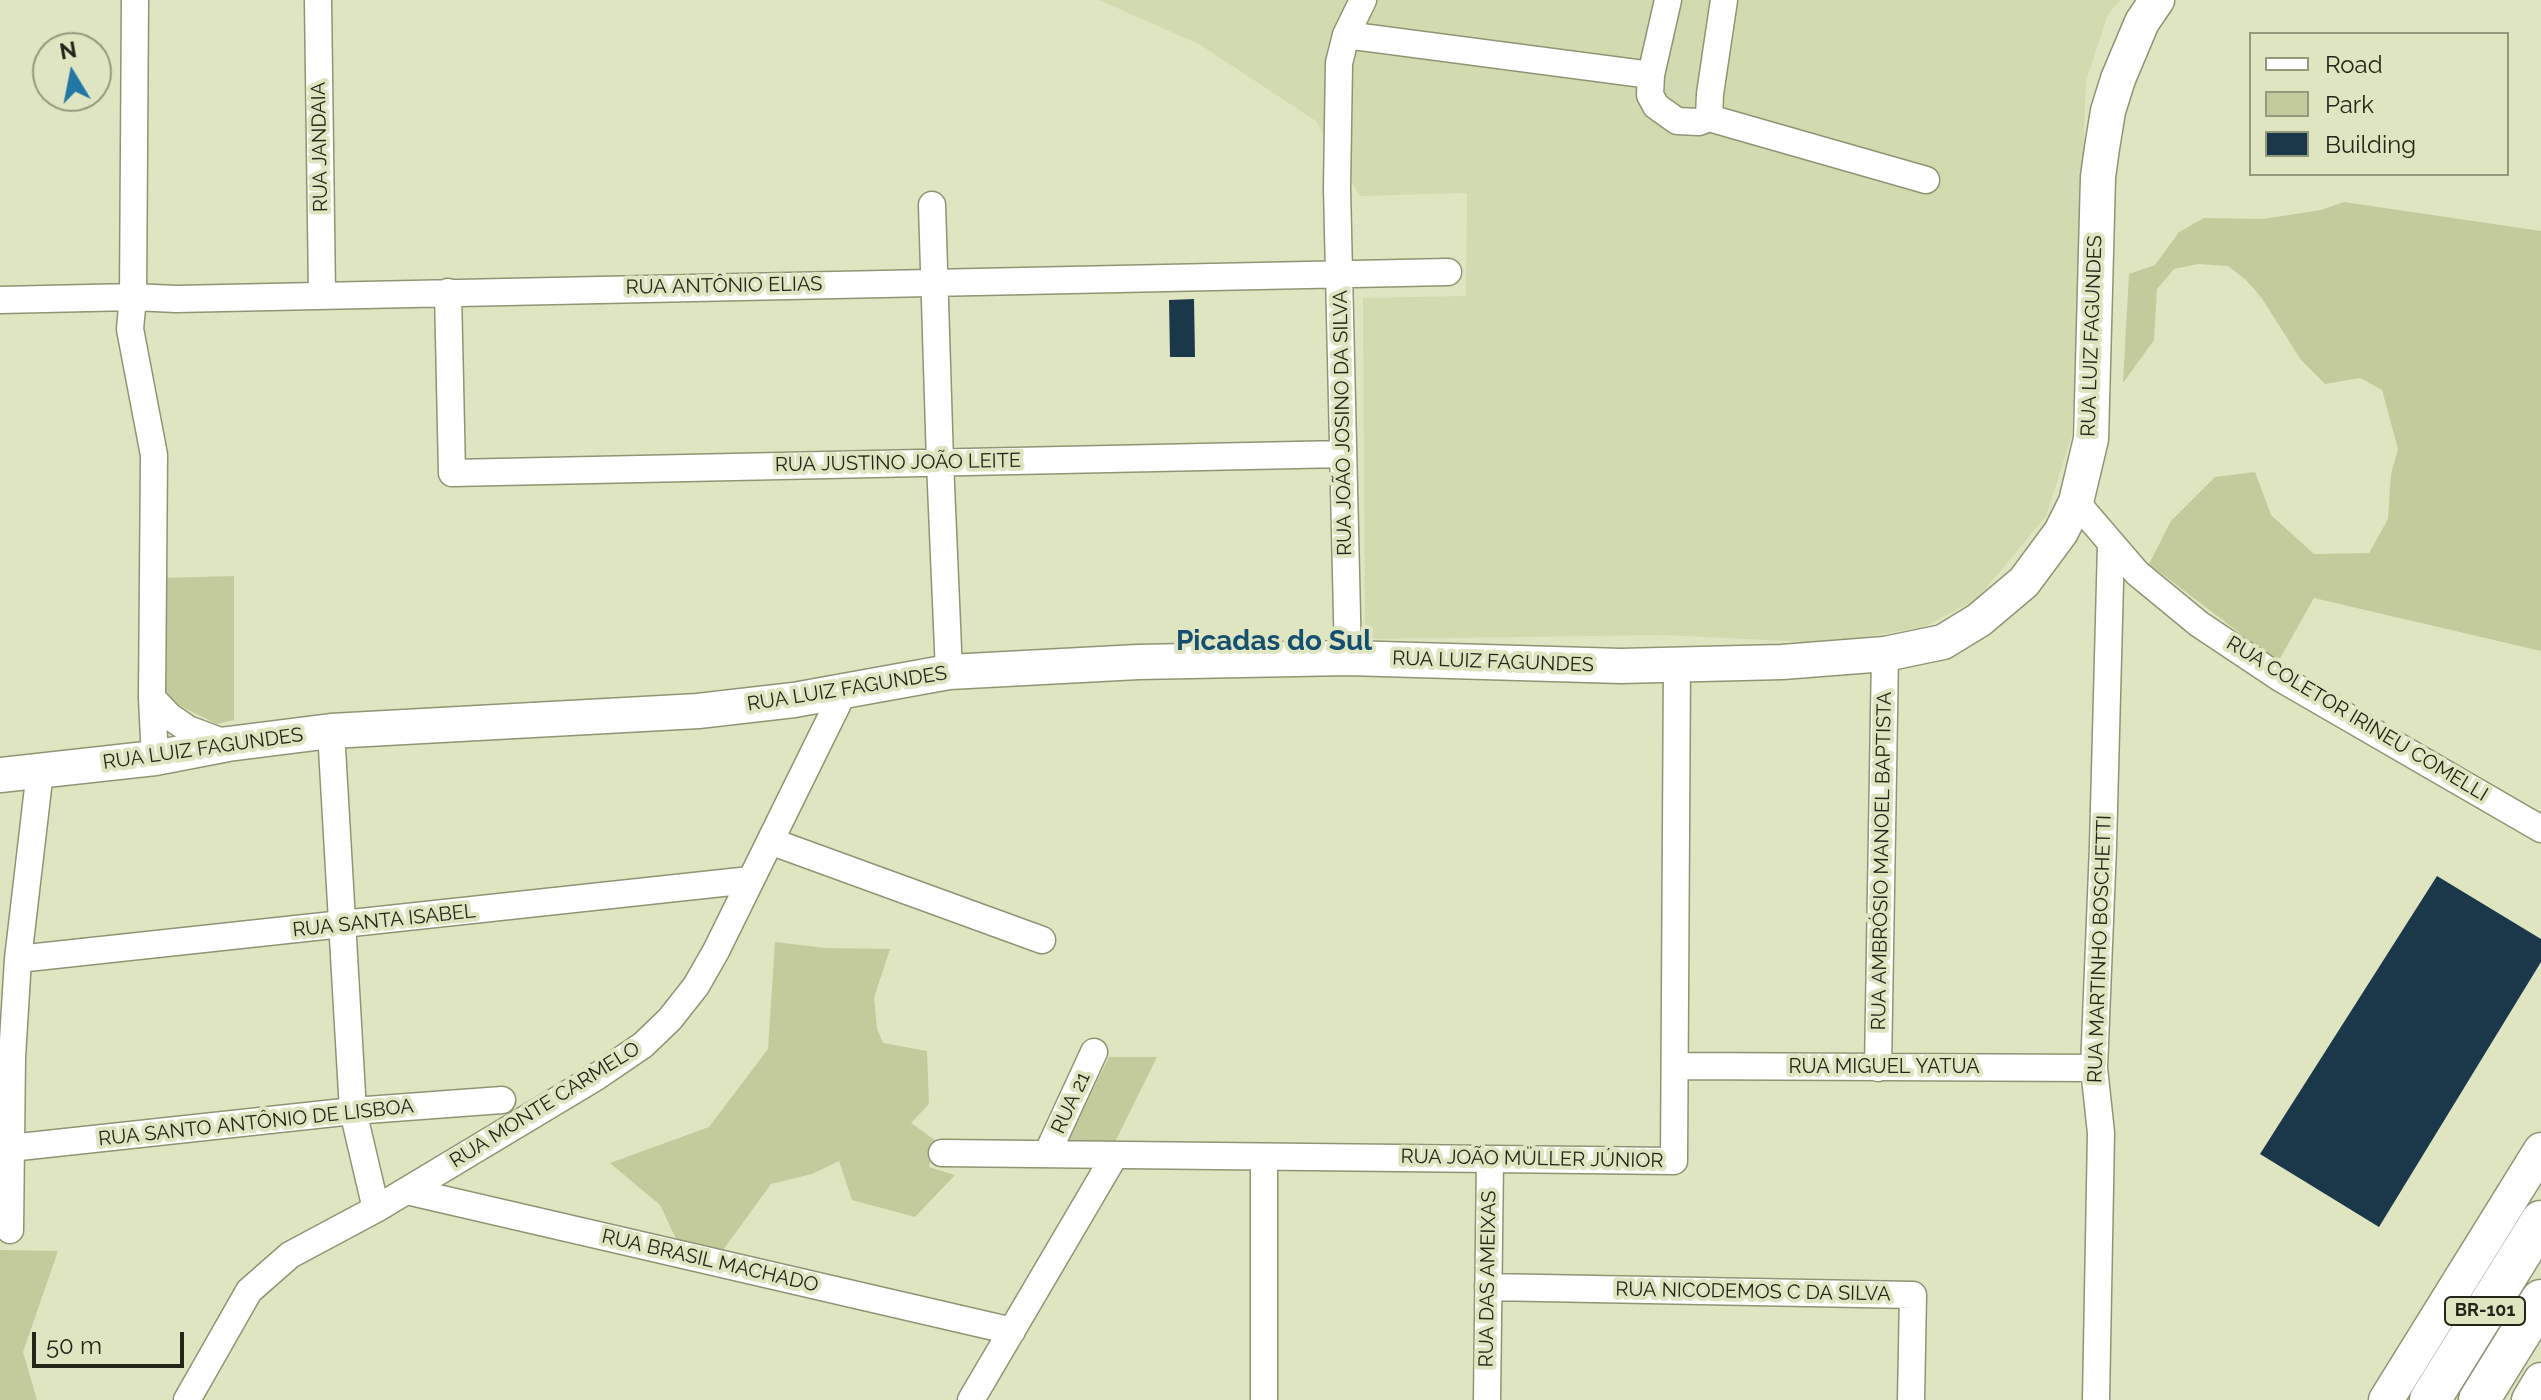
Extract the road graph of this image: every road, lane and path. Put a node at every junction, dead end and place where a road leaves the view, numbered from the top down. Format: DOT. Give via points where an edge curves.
graph roads {
  1 [pos="135,0"];
  2 [pos="318,0"];
  3 [pos="1363,0"];
  4 [pos="1668,0"];
  5 [pos="1724,0"];
  6 [pos="2157,0"];
  7 [pos="1346,35"];
  8 [pos="1651,75"];
  9 [pos="1709,118"];
  10 [pos="1926,180"];
  11 [pos="932,205"];
  12 [pos="1448,272"];
  13 [pos="1339,274"];
  14 [pos="935,282"];
  15 [pos="448,292"];
  16 [pos="322,294"];
  17 [pos="133,297"];
  18 [pos="0,300"];
  19 [pos="1343,454"];
  20 [pos="940,462"];
  21 [pos="2076,502"];
  22 [pos="2111,545"];
  23 [pos="1885,654"];
  24 [pos="1348,658"];
  25 [pos="1677,664"];
  26 [pos="949,672"];
  27 [pos="844,691"];
  28 [pos="152,698"];
  29 [pos="331,731"];
  30 [pos="228,744"];
  31 [pos="155,758"];
  32 [pos="40,771"];
  33 [pos="0,775"];
  34 [pos="2541,829"];
  35 [pos="770,841"];
  36 [pos="750,880"];
  37 [pos="343,926"];
  38 [pos="1042,940"];
  39 [pos="18,959"];
  40 [pos="1094,1052"];
  41 [pos="1675,1066"];
  42 [pos="1878,1068"];
  43 [pos="2094,1068"];
  44 [pos="502,1100"];
  45 [pos="353,1111"];
  46 [pos="10,1148"];
  47 [pos="2541,1150"];
  48 [pos="942,1153"];
  49 [pos="1047,1154"];
  50 [pos="1115,1155"];
  51 [pos="1264,1157"];
  52 [pos="1490,1159"];
  53 [pos="407,1191"];
  54 [pos="376,1209"];
  55 [pos="2541,1221"];
  56 [pos="10,1230"];
  57 [pos="1488,1287"];
  58 [pos="2541,1300"];
  59 [pos="1012,1331"];
  60 [pos="2541,1380"];
  61 [pos="187,1400"];
  62 [pos="971,1400"];
  63 [pos="1264,1400"];
  64 [pos="1487,1400"];
  65 [pos="1911,1400"];
  66 [pos="2096,1400"];
  67 [pos="2386,1400"];
  68 [pos="2430,1400"];
  69 [pos="2479,1400"];
  70 [pos="2529,1400"];
  1 -- 17 [label="street"];
  2 -- 16 [label="street, RUA JANDAIA"];
  3 -- 7 [label="street, RUA JOÃO JOSINO DA SILVA"];
  4 -- 8 [label="street"];
  5 -- 9 [label="street"];
  6 -- 21 [label="main road, RUA LUIZ FAGUNDES" via="2118,79 2102,148 2091,439"];
  7 -- 8 [label="street"];
  7 -- 13 [label="street, RUA JOÃO JOSINO DA SILVA" via="1339,63"];
  8 -- 9 [label="street" via="1650,95 1656,106 1677,121"];
  9 -- 10 [label="street"];
  11 -- 14 [label="street"];
  12 -- 13 [label="street, RUA ANTÔNIO ELIAS"];
  13 -- 14 [label="street, RUA ANTÔNIO ELIAS"];
  13 -- 19 [label="street, RUA JOÃO JOSINO DA SILVA"];
  14 -- 15 [label="street, RUA ANTÔNIO ELIAS"];
  14 -- 20 [label="street"];
  15 -- 16 [label="street, RUA ANTÔNIO ELIAS"];
  15 -- 20 [label="street, RUA JUSTINO JOÃO LEITE" via="452,473"];
  16 -- 17 [label="street, RUA ANTÔNIO ELIAS"];
  17 -- 18 [label="street, RUA ANTÔNIO ELIAS"];
  17 -- 28 [label="street" via="130,329 154,455"];
  19 -- 20 [label="street, RUA JUSTINO JOÃO LEITE"];
  19 -- 24 [label="street, RUA JOÃO JOSINO DA SILVA"];
  20 -- 26 [label="street"];
  21 -- 22 [label="street, RUA COLETOR IRINEU COMELLI"];
  21 -- 23 [label="main road, RUA LUIZ FAGUNDES" via="2024,582 1979,620 1943,642"];
  22 -- 34 [label="street, RUA COLETOR IRINEU COMELLI" via="2169,601 2240,652"];
  22 -- 43 [label="street, RUA MARTINHO BOSCHETTI"];
  23 -- 25 [label="main road, RUA LUIZ FAGUNDES"];
  23 -- 42 [label="street, RUA AMBRÓSIO MANOEL BAPTISTA"];
  24 -- 25 [label="main road, RUA LUIZ FAGUNDES"];
  24 -- 26 [label="main road, RUA LUIZ FAGUNDES"];
  25 -- 41 [label="street, RUA JOÃO MÜLLER JÚNIOR"];
  26 -- 27 [label="main road, RUA LUIZ FAGUNDES"];
  27 -- 29 [label="main road, RUA LUIZ FAGUNDES" via="698,711"];
  27 -- 35 [label="street, RUA MONTE CARMELO"];
  28 -- 30 [label="street" via="188,729"];
  28 -- 31 [label="street"];
  29 -- 30 [label="main road, RUA LUIZ FAGUNDES"];
  29 -- 37 [label="street"];
  30 -- 31 [label="main road, RUA LUIZ FAGUNDES"];
  31 -- 32 [label="main road, RUA LUIZ FAGUNDES"];
  32 -- 33 [label="main road, RUA LUIZ FAGUNDES"];
  32 -- 39 [label="street"];
  35 -- 36 [label="street, RUA MONTE CARMELO"];
  35 -- 38 [label="street"];
  36 -- 37 [label="street, RUA SANTA ISABEL"];
  36 -- 53 [label="street, RUA MONTE CARMELO" via="696,986 657,1033 596,1077"];
  37 -- 39 [label="street, RUA SANTA ISABEL"];
  37 -- 45 [label="street"];
  39 -- 46 [label="street"];
  40 -- 49 [label="street, RUA 21"];
  41 -- 42 [label="street, RUA MIGUEL YATUA"];
  41 -- 52 [label="street, RUA JOÃO MÜLLER JÚNIOR" via="1674,1161"];
  42 -- 43 [label="street, RUA MIGUEL YATUA"];
  43 -- 66 [label="street, RUA MARTINHO BOSCHETTI" via="2101,1133"];
  44 -- 45 [label="street, RUA SANTO ANTÔNIO DE LISBOA"];
  45 -- 46 [label="street, RUA SANTO ANTÔNIO DE LISBOA"];
  45 -- 54 [label="street"];
  46 -- 56 [label="street"];
  47 -- 67 [label="main road"];
  48 -- 49 [label="street, RUA JOÃO MÜLLER JÚNIOR"];
  49 -- 50 [label="street, RUA JOÃO MÜLLER JÚNIOR"];
  50 -- 51 [label="street, RUA JOÃO MÜLLER JÚNIOR"];
  50 -- 59 [label="street"];
  51 -- 52 [label="street, RUA JOÃO MÜLLER JÚNIOR"];
  51 -- 63 [label="street"];
  52 -- 57 [label="street, RUA DAS AMEIXAS"];
  53 -- 54 [label="street, RUA MONTE CARMELO"];
  53 -- 59 [label="street, RUA BRASIL MACHADO"];
  54 -- 61 [label="street, RUA MONTE CARMELO" via="290,1255 249,1291"];
  55 -- 68 [label="highway, BR-101"];
  57 -- 64 [label="street, RUA DAS AMEIXAS"];
  57 -- 65 [label="street, RUA NICODEMOS C DA SILVA" via="1913,1295"];
  58 -- 69 [label="highway, BR-101"];
  59 -- 62 [label="street"];
  60 -- 70 [label="main road"];
}
